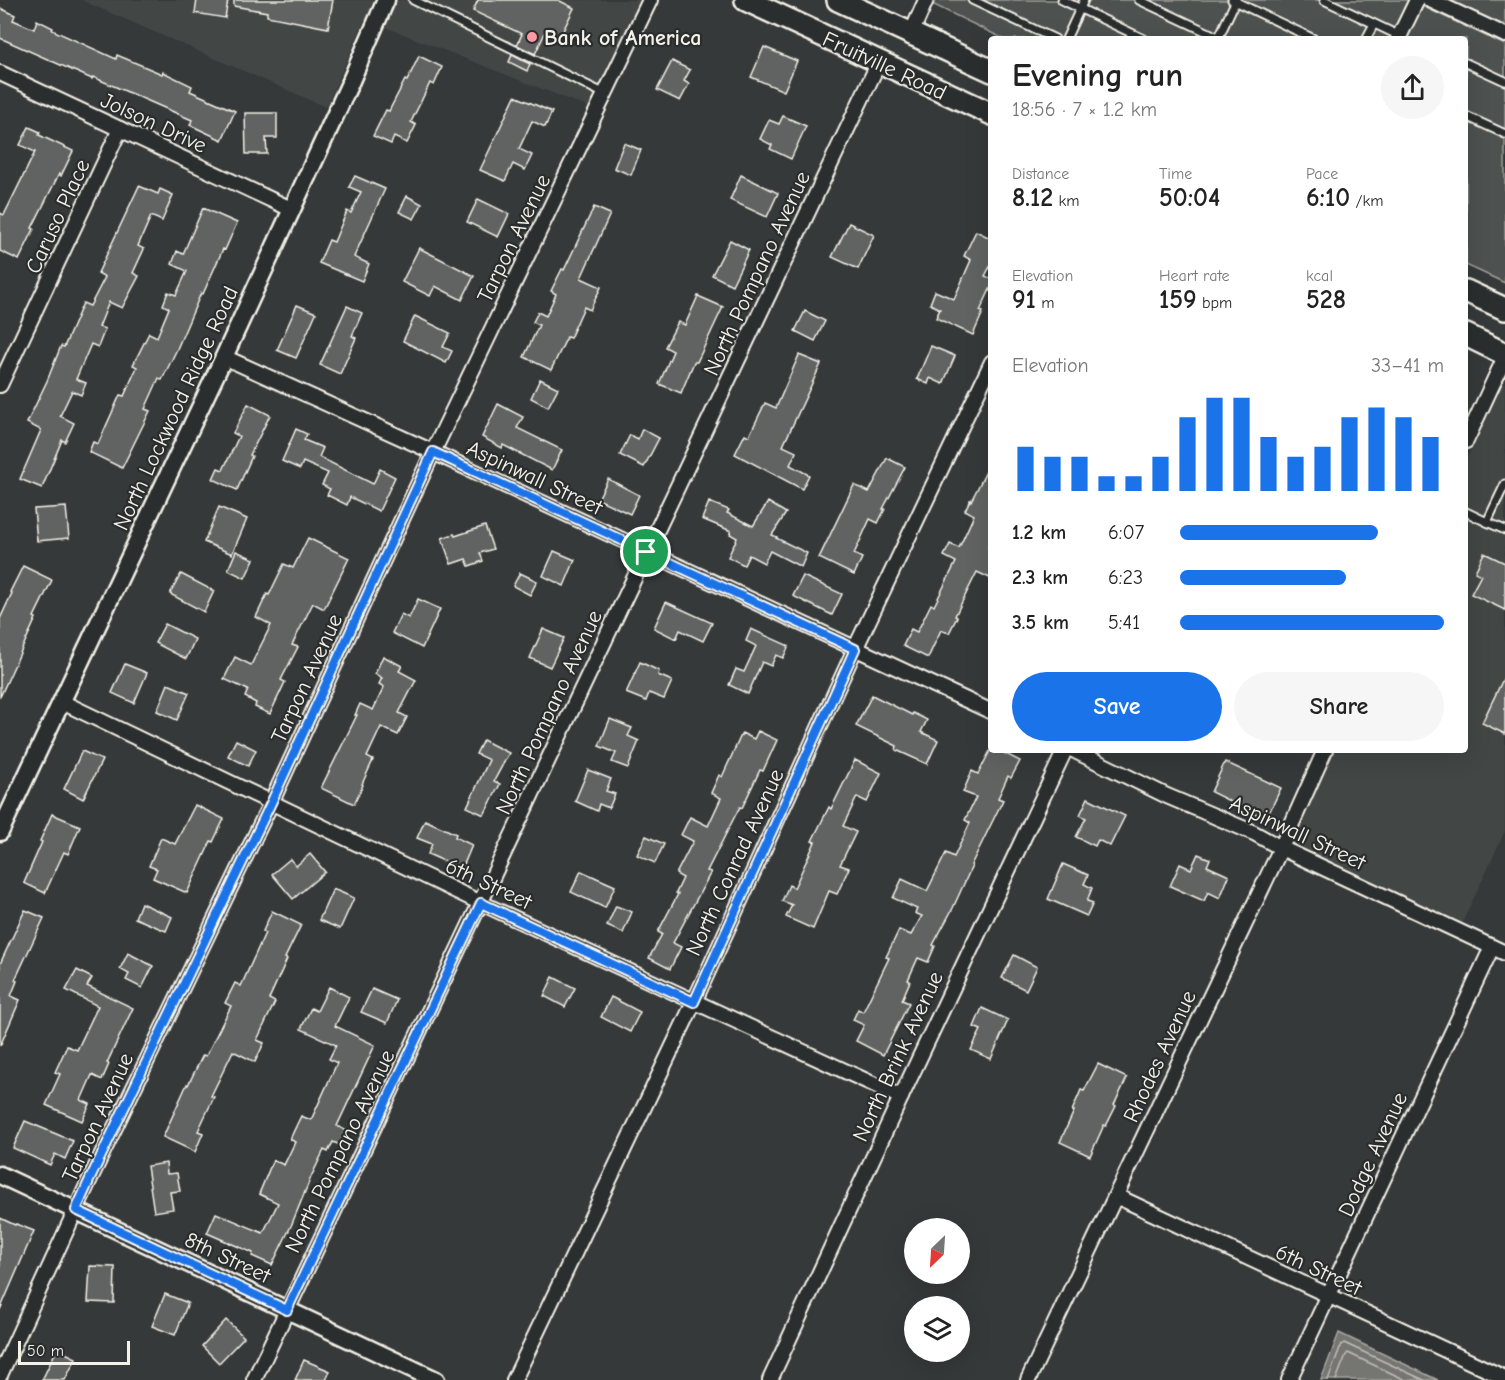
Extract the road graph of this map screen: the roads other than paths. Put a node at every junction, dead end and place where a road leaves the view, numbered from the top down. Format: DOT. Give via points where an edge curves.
graph roads {
  1 [pos="386,0"];
  2 [pos="413,0"];
  3 [pos="651,0"];
  4 [pos="746,0"];
  5 [pos="838,0"];
  6 [pos="926,0"];
  7 [pos="972,0"];
  8 [pos="1062,0"];
  9 [pos="1084,0"];
  10 [pos="1139,0"];
  11 [pos="1234,0"];
  12 [pos="1324,0"];
  13 [pos="1417,0"];
  14 [pos="1430,0"];
  15 [pos="1080,9"];
  16 [pos="1374,24"];
  17 [pos="911,34"];
  18 [pos="1505,35"];
  19 [pos="1049,36"];
  20 [pos="1067,36"];
  21 [pos="1138,36"];
  22 [pos="1215,36"];
  23 [pos="1220,36"];
  24 [pos="1308,36"];
  25 [pos="1368,36"];
  26 [pos="1397,36"];
  27 [pos="1399,36"];
  28 [pos="879,62"];
  29 [pos="1468,64"];
  30 [pos="988,69"];
  31 [pos="0,73"];
  32 [pos="1505,81"];
  33 [pos="606,94"];
  34 [pos="988,112"];
  35 [pos="1468,117"];
  36 [pos="120,129"];
  37 [pos="1505,135"];
  38 [pos="291,209"];
  39 [pos="1468,292"];
  40 [pos="1505,309"];
  41 [pos="1468,336"];
  42 [pos="1505,356"];
  43 [pos="224,357"];
  44 [pos="988,370"];
  45 [pos="0,385"];
  46 [pos="1468,435"];
  47 [pos="433,452"];
  48 [pos="1505,484"];
  49 [pos="1468,513"];
  50 [pos="1487,522"];
  51 [pos="1505,530"];
  52 [pos="646,552"];
  53 [pos="855,649"];
  54 [pos="62,702"];
  55 [pos="988,710"];
  56 [pos="1064,753"];
  57 [pos="1079,753"];
  58 [pos="1324,753"];
  59 [pos="271,803"];
  60 [pos="4,811"];
  61 [pos="0,832"];
  62 [pos="1281,848"];
  63 [pos="481,903"];
  64 [pos="1499,950"];
  65 [pos="694,1002"];
  66 [pos="901,1097"];
  67 [pos="0,1175"];
  68 [pos="1116,1197"];
  69 [pos="76,1210"];
  70 [pos="1328,1296"];
  71 [pos="287,1310"];
  72 [pos="0,1375"];
  73 [pos="1505,1378"];
  74 [pos="254,1380"];
  75 [pos="436,1380"];
  76 [pos="514,1380"];
  77 [pos="770,1380"];
  78 [pos="1028,1380"];
  79 [pos="1289,1380"];
  1 -- 38 [label="street, North Lockwood Ridge Road"];
  2 -- 33 [label="lane"];
  3 -- 33 [label="street, Tarpon Avenue"];
  4 -- 28 [label="main road, Fruitville Road"];
  5 -- 17 [label="main road, Fruitville Road"];
  6 -- 17 [label="street"];
  7 -- 19 [label="lane"];
  8 -- 15 [label="lane"];
  9 -- 15 [label="lane"];
  10 -- 22 [label="lane"];
  11 -- 23 [label="lane"];
  11 -- 24 [label="lane"];
  12 -- 16 [label="lane"];
  13 -- 27 [label="street"];
  14 -- 18 [label="street"];
  15 -- 20 [label="lane"];
  15 -- 21 [label="lane"];
  16 -- 25 [label="lane"];
  16 -- 26 [label="lane"];
  17 -- 30 [label="main road, Fruitville Road"];
  28 -- 34 [label="main road, Fruitville Road"];
  28 -- 52 [label="street, North Pompano Avenue"];
  29 -- 32 [label="lane"];
  31 -- 36 [label="street, Jolson Drive"];
  33 -- 47 [label="street, Tarpon Avenue"];
  35 -- 37 [label="lane"];
  36 -- 38 [label="street, Jolson Drive"];
  36 -- 45 [label="street, Caruso Place"];
  38 -- 43 [label="street, North Lockwood Ridge Road"];
  39 -- 40 [label="main road"];
  41 -- 42 [label="main road"];
  42 -- 46 [label="street"];
  43 -- 47 [label="street, Aspinwall Street"];
  43 -- 54 [label="street, North Lockwood Ridge Road"];
  44 -- 53 [label="street, North Conrad Avenue"];
  47 -- 52 [label="street, Aspinwall Street"];
  47 -- 59 [label="street, Tarpon Avenue"];
  48 -- 50 [label="lane"];
  49 -- 50 [label="lane"];
  50 -- 51 [label="lane"];
  52 -- 53 [label="street, Aspinwall Street"];
  52 -- 63 [label="street, North Pompano Avenue"];
  53 -- 55 [label="street, Aspinwall Street"];
  53 -- 65 [label="street, North Conrad Avenue"];
  54 -- 59 [label="street, 6th Street"];
  54 -- 60 [label="street, North Lockwood Ridge Road"];
  56 -- 66 [label="street, North Brink Avenue"];
  57 -- 62 [label="street, Aspinwall Street"];
  58 -- 62 [label="street, Rhodes Avenue"];
  59 -- 63 [label="street, 6th Street"];
  59 -- 69 [label="street, Tarpon Avenue"];
  60 -- 61 [label="street, North Lockwood Ridge Road"];
  62 -- 64 [label="street, Aspinwall Street"];
  62 -- 68 [label="street, Rhodes Avenue"];
  63 -- 65 [label="street, 6th Street"];
  63 -- 71 [label="street, North Pompano Avenue"];
  64 -- 70 [label="street, Dodge Avenue"];
  65 -- 66 [label="street, 6th Street"];
  65 -- 76 [label="street, North Conrad Avenue"];
  66 -- 77 [label="street, North Brink Avenue"];
  67 -- 69 [label="street, 8th Street"];
  68 -- 70 [label="street, 6th Street"];
  68 -- 78 [label="street, Rhodes Avenue"];
  69 -- 71 [label="street, 8th Street"];
  69 -- 72 [label="street, Tarpon Avenue"];
  70 -- 73 [label="street, 6th Street"];
  70 -- 79 [label="street, Dodge Avenue"];
  71 -- 74 [label="street, North Pompano Avenue"];
  71 -- 75 [label="street, 8th Street"];
}
